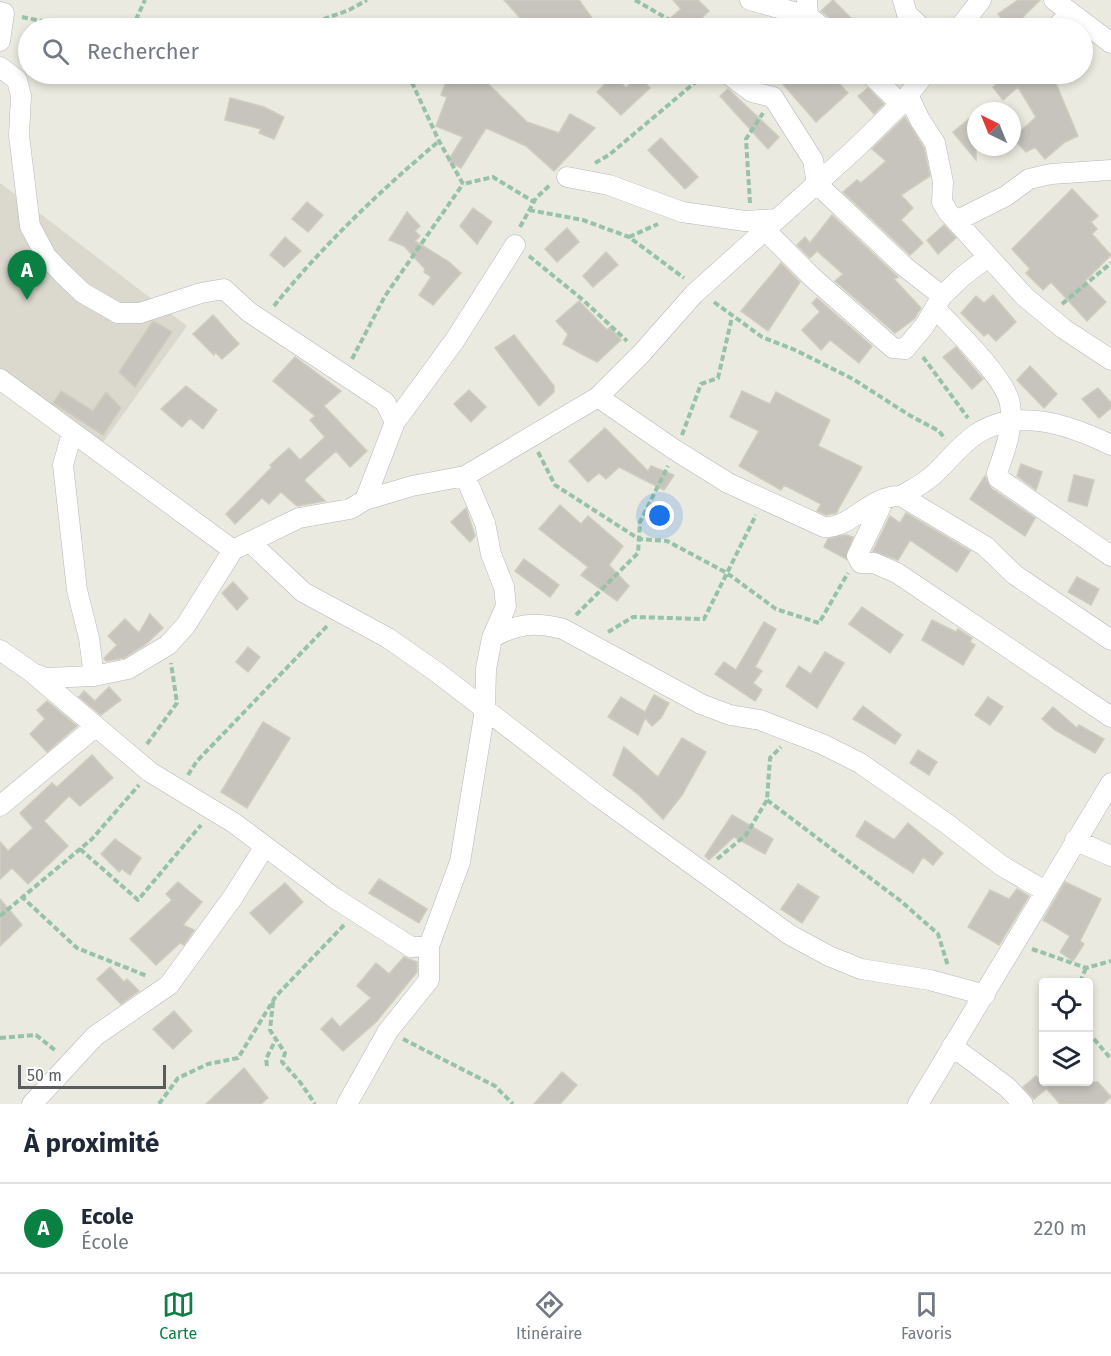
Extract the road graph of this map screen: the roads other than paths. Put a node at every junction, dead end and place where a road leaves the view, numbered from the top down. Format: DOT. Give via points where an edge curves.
graph roads {
  1 [pos="750,0"];
  2 [pos="903,0"];
  3 [pos="981,0"];
  4 [pos="1054,0"];
  5 [pos="2,13"];
  6 [pos="1071,14"];
  7 [pos="813,15"];
  8 [pos="911,18"];
  9 [pos="967,18"];
  10 [pos="1066,18"];
  11 [pos="1077,18"];
  12 [pos="1093,30"];
  13 [pos="0,41"];
  14 [pos="1111,43"];
  15 [pos="0,66"];
  16 [pos="741,84"];
  17 [pos="884,84"];
  18 [pos="917,84"];
  19 [pos="905,99"];
  20 [pos="1109,174"];
  21 [pos="567,177"];
  22 [pos="817,184"];
  23 [pos="956,221"];
  24 [pos="771,225"];
  25 [pos="515,245"];
  26 [pos="988,257"];
  27 [pos="939,302"];
  28 [pos="1111,360"];
  29 [pos="0,379"];
  30 [pos="598,397"];
  31 [pos="1010,419"];
  32 [pos="395,422"];
  33 [pos="72,432"];
  34 [pos="1111,445"];
  35 [pos="465,476"];
  36 [pos="892,498"];
  37 [pos="365,500"];
  38 [pos="242,546"];
  39 [pos="1111,556"];
  40 [pos="492,638"];
  41 [pos="1111,640"];
  42 [pos="0,650"];
  43 [pos="33,674"];
  44 [pos="94,676"];
  45 [pos="485,710"];
  46 [pos="1111,717"];
  47 [pos="95,727"];
  48 [pos="1111,783"];
  49 [pos="0,806"];
  50 [pos="1076,840"];
  51 [pos="266,846"];
  52 [pos="1111,856"];
  53 [pos="1045,891"];
  54 [pos="429,946"];
  55 [pos="985,995"];
  56 [pos="952,1046"];
  57 [pos="32,1104"];
  58 [pos="347,1104"];
  59 [pos="918,1104"];
  60 [pos="1023,1104"];
  1 -- 7 [label="street"];
  2 -- 8 [label="street"];
  3 -- 9 [label="street"];
  4 -- 6 [label="street"];
  5 -- 13 [label="street"];
  6 -- 10 [label="street"];
  6 -- 11 [label="street"];
  12 -- 14 [label="street"];
  15 -- 32 [label="street" via="17,80 21,96 19,135 30,226 46,256 83,293 118,313 140,313 219,289 385,402"];
  16 -- 22 [label="street" via="752,92 773,97 813,160"];
  17 -- 19 [label="street"];
  18 -- 19 [label="street"];
  19 -- 22 [label="street"];
  19 -- 23 [label="street" via="935,143 943,182 942,202"];
  20 -- 23 [label="street" via="1029,178 1006,196"];
  21 -- 24 [label="street" via="609,185 682,212"];
  22 -- 24 [label="street"];
  22 -- 27 [label="street"];
  23 -- 26 [label="street"];
  24 -- 27 [label="street" via="813,278 893,348 905,349"];
  24 -- 30 [label="street" via="699,290"];
  25 -- 32 [label="street" via="456,340"];
  26 -- 27 [label="street"];
  26 -- 28 [label="street" via="1025,297"];
  27 -- 31 [label="street" via="994,375 1010,403"];
  29 -- 33 [label="street"];
  30 -- 35 [label="street"];
  30 -- 36 [label="street" via="728,483 824,527 831,528 865,507"];
  31 -- 34 [label="street" via="1028,418 1089,434"];
  31 -- 36 [label="street" via="977,433 931,478"];
  31 -- 39 [label="street" via="998,478"];
  32 -- 37 [label="street"];
  33 -- 38 [label="street"];
  33 -- 44 [label="street" via="63,465 77,590"];
  35 -- 37 [label="street"];
  35 -- 40 [label="street" via="485,523 506,598"];
  36 -- 41 [label="street" via="985,546 1015,575"];
  36 -- 46 [label="street" via="857,556 861,563 897,573"];
  37 -- 38 [label="street" via="350,509 299,518"];
  38 -- 44 [label="street" via="168,645 128,669"];
  38 -- 45 [label="street" via="303,592 388,638"];
  40 -- 45 [label="street"];
  40 -- 53 [label="street" via="524,624 563,629 701,704 730,715 760,720 822,744 860,763 1002,866"];
  42 -- 43 [label="street"];
  43 -- 44 [label="street" via="62,679"];
  43 -- 47 [label="street"];
  45 -- 54 [label="street" via="460,862"];
  45 -- 55 [label="street" via="599,798 790,935 861,969"];
  47 -- 49 [label="street"];
  47 -- 51 [label="street" via="177,790"];
  48 -- 50 [label="street"];
  50 -- 52 [label="street"];
  50 -- 53 [label="street"];
  51 -- 54 [label="street" via="411,947"];
  51 -- 57 [label="street" via="169,985 95,1036"];
  53 -- 55 [label="street"];
  54 -- 58 [label="street" via="429,981 388,1031"];
  55 -- 56 [label="street"];
  56 -- 59 [label="street"];
  56 -- 60 [label="street" via="1007,1087"];
}
